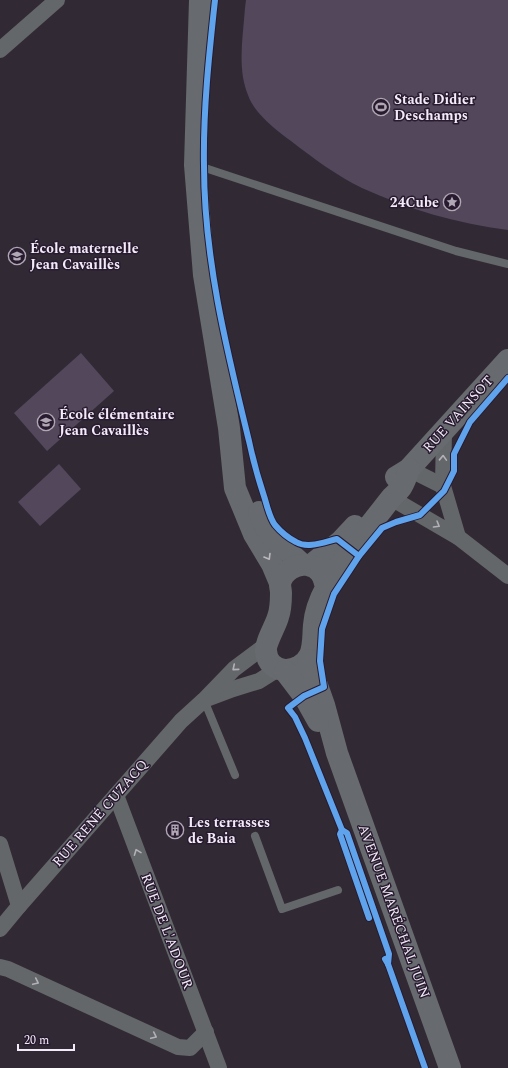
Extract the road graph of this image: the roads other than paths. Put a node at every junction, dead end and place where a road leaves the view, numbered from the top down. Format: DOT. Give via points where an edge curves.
graph roads {
  1 [pos="57,0"];
  2 [pos="200,0"];
  3 [pos="0,50"];
  4 [pos="195,165"];
  5 [pos="508,264"];
  6 [pos="508,360"];
  7 [pos="229,428"];
  8 [pos="444,430"];
  9 [pos="409,469"];
  10 [pos="443,486"];
  11 [pos="391,498"];
  12 [pos="458,537"];
  13 [pos="307,565"];
  14 [pos="508,576"];
  15 [pos="280,583"];
  16 [pos="326,588"];
  17 [pos="266,645"];
  18 [pos="308,660"];
  19 [pos="281,670"];
  20 [pos="204,700"];
  21 [pos="337,753"];
  22 [pos="235,775"];
  23 [pos="116,795"];
  24 [pos="255,836"];
  25 [pos="0,844"];
  26 [pos="338,890"];
  27 [pos="19,906"];
  28 [pos="0,929"];
  29 [pos="0,967"];
  30 [pos="206,1032"];
  31 [pos="219,1068"];
  32 [pos="450,1068"];
  1 -- 3 [label="street"];
  2 -- 4 [label="main road"];
  4 -- 5 [label="lane" via="456,251"];
  4 -- 7 [label="main road" via="204,276"];
  6 -- 8 [label="main road, RUE VAINSOT"];
  7 -- 13 [label="main road" via="252,496 266,528 279,543"];
  7 -- 15 [label="main road, one-way" via="235,488 254,534"];
  8 -- 9 [label="main road, RUE VAINSOT"];
  10 -- 8 [label="street, one-way"];
  9 -- 10 [label="street"];
  9 -- 11 [label="main road, RUE VAINSOT" via="402,486"];
  9 -- 13 [label="main road, RUE VAINSOT" via="393,478 351,532"];
  10 -- 12 [label="street"];
  11 -- 12 [label="street, one-way"];
  11 -- 16 [label="main road, RUE VAINSOT" via="350,550"];
  12 -- 14 [label="street"];
  13 -- 15 [label="main road, RUE VAINSOT" via="296,565 289,569"];
  13 -- 16 [label="main road" via="321,572"];
  15 -- 17 [label="main road" via="279,615"];
  16 -- 18 [label="main road, RUE VAINSOT" via="316,611"];
  17 -- 19 [label="main road, AVENUE MARÉCHAL JUIN" via="269,659"];
  17 -- 20 [label="street, RUE RENÉ CUZACQ, one-way" via="234,669"];
  18 -- 19 [label="main road" via="293,669"];
  18 -- 21 [label="main road, AVENUE MARÉCHAL JUIN"];
  19 -- 20 [label="street, RUE RENÉ CUZACQ" via="259,681"];
  19 -- 21 [label="main road, AVENUE MARÉCHAL JUIN" via="304,696"];
  20 -- 22 [label="lane"];
  20 -- 23 [label="street, RUE RENÉ CUZACQ" via="181,721"];
  21 -- 32 [label="main road, AVENUE MARÉCHAL JUIN"];
  23 -- 27 [label="street, RUE RENÉ CUZACQ"];
  30 -- 23 [label="street, RUE DE L'ADOUR, one-way"];
  24 -- 26 [label="lane" via="282,909"];
  25 -- 27 [label="street"];
  27 -- 28 [label="street, RUE RENÉ CUZACQ"];
  29 -- 30 [label="street, one-way" via="178,1047 190,1048"];
  30 -- 31 [label="street, RUE DE L'ADOUR"];
}
